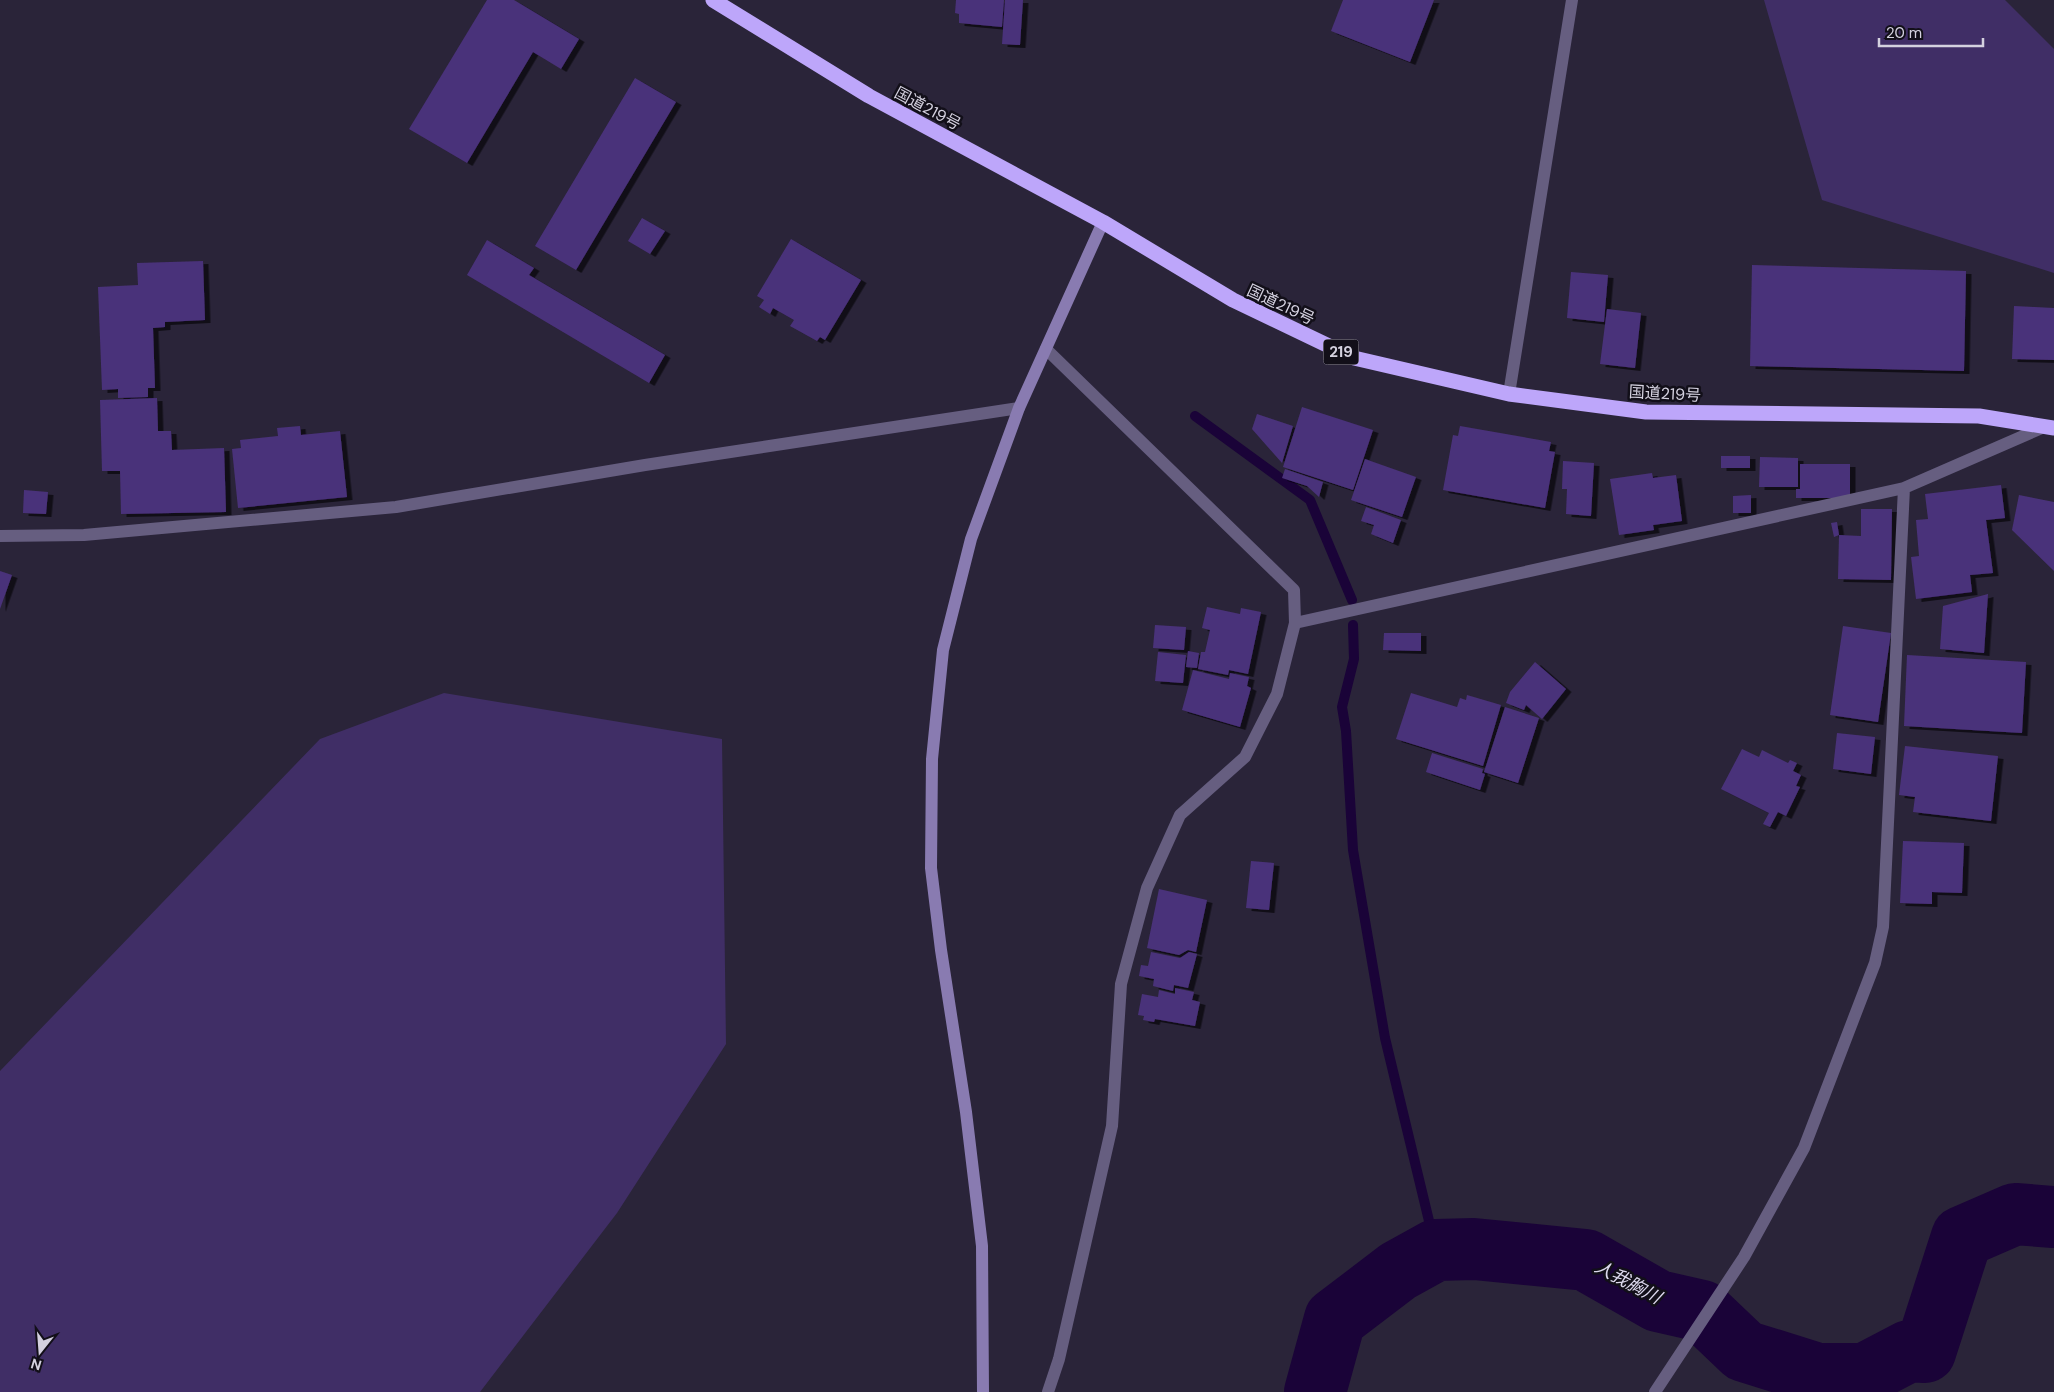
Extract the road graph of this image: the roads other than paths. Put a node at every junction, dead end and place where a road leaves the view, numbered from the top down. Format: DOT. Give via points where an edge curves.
graph roads {
  1 [pos="712,0"];
  2 [pos="1572,0"];
  3 [pos="1103,222"];
  4 [pos="1046,349"];
  5 [pos="1509,394"];
  6 [pos="1019,408"];
  7 [pos="2049,428"];
  8 [pos="1904,488"];
  9 [pos="0,536"];
  10 [pos="1295,623"];
  11 [pos="983,1392"];
  12 [pos="1048,1392"];
  13 [pos="1655,1392"];
  1 -- 3 [label="highway, 国道219号 / 219" via="869,96"];
  2 -- 5 [label="street"];
  3 -- 4 [label="street"];
  3 -- 5 [label="highway, 国道219号 / 219" via="1232,300 1354,358"];
  4 -- 6 [label="street"];
  4 -- 10 [label="street" via="1294,590"];
  5 -- 7 [label="highway, 国道219号 / 219" via="1646,412 1979,416"];
  6 -- 9 [label="street" via="396,507 84,535"];
  6 -- 11 [label="street" via="971,539 945,641 932,759 932,868 982,1246"];
  7 -- 8 [label="street"];
  8 -- 10 [label="street"];
  8 -- 13 [label="street" via="1883,927 1874,963 1804,1148 1744,1258"];
  10 -- 12 [label="street" via="1277,694 1245,757 1180,815 1147,888 1121,984 1112,1126 1059,1359"];
}
